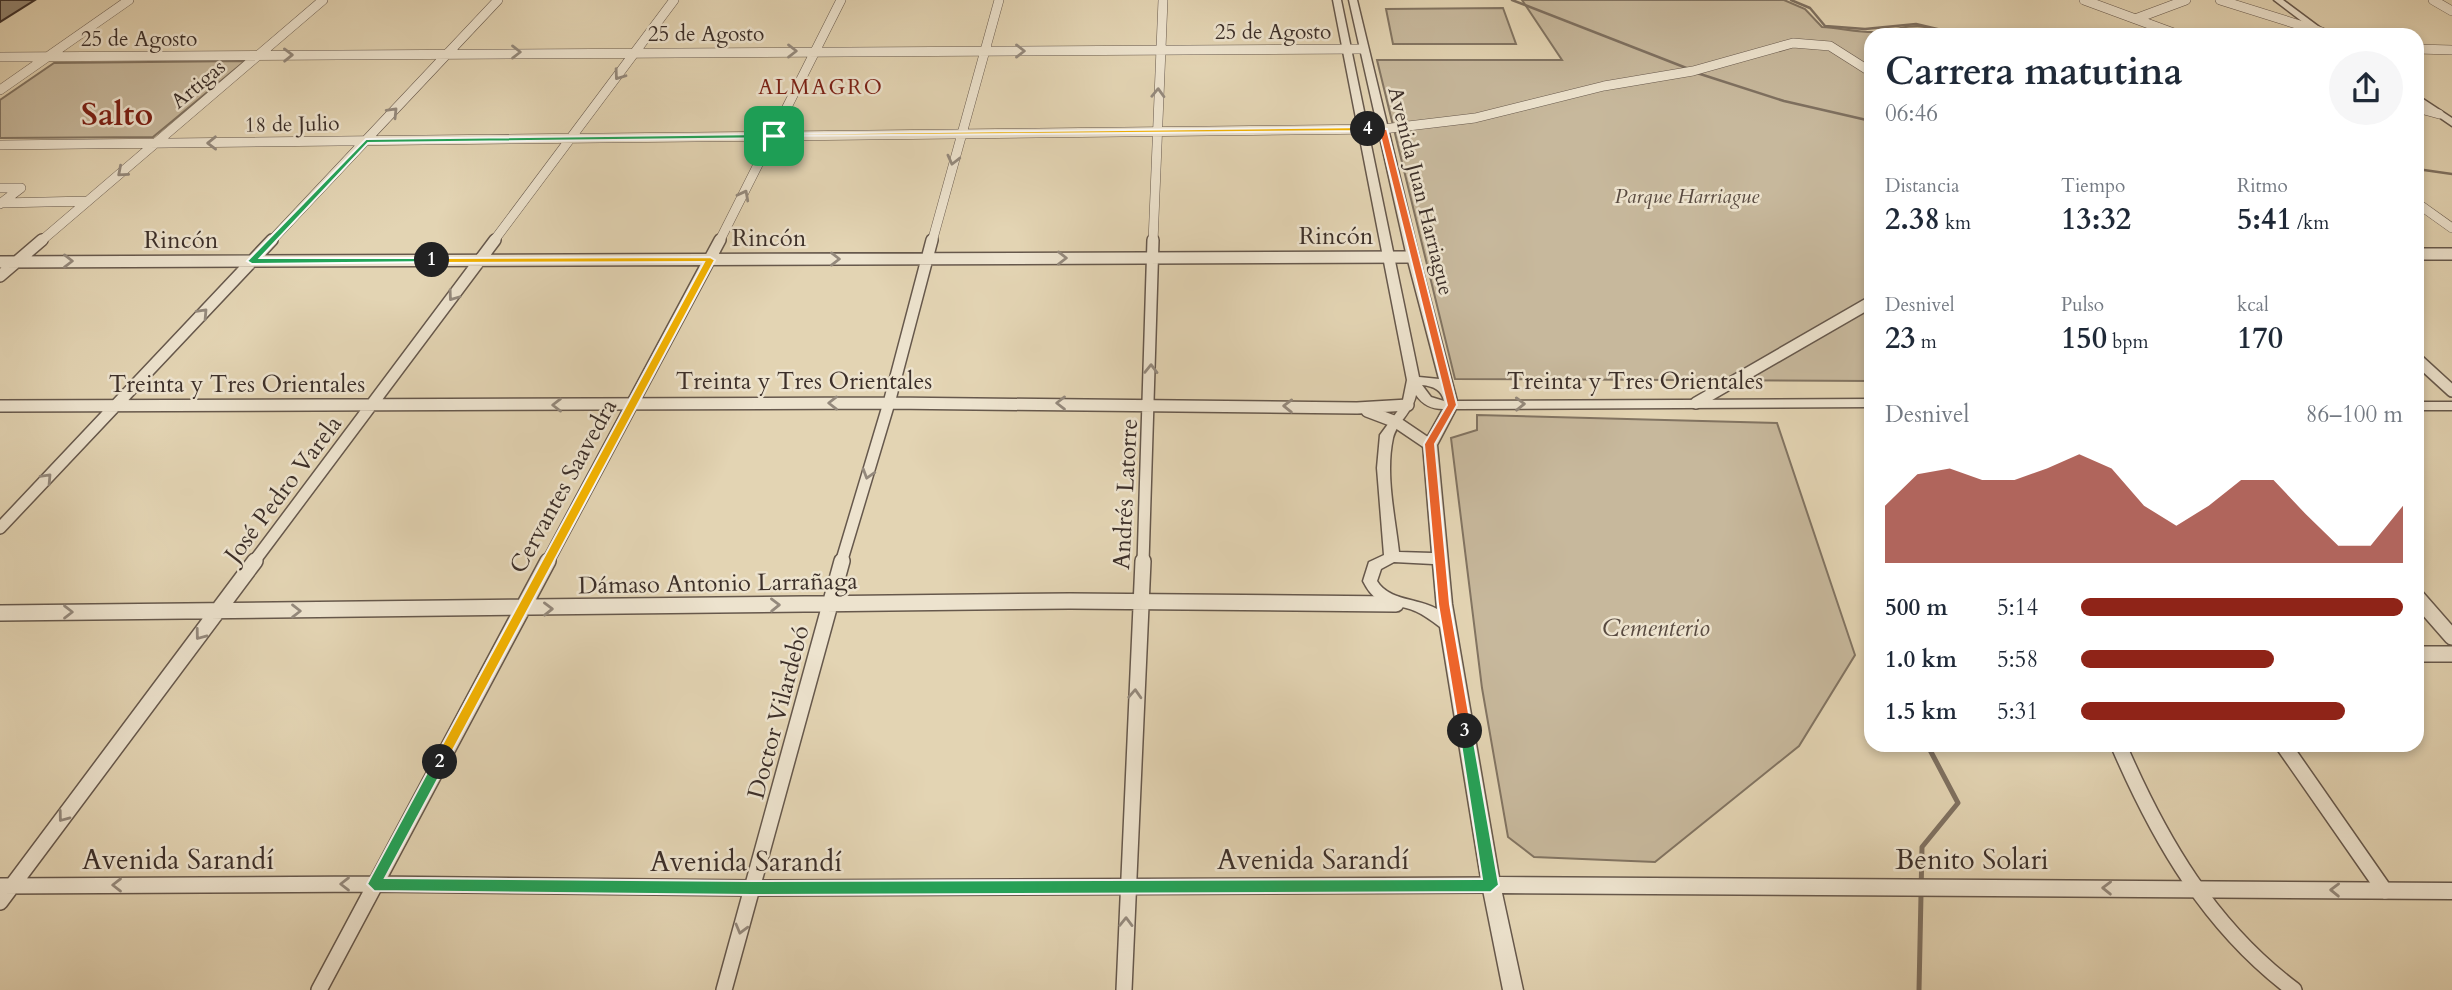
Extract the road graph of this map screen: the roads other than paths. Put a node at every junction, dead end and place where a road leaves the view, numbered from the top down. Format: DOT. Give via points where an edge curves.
graph roads {
  1 [pos="129,0"];
  2 [pos="323,0"];
  3 [pos="498,0"];
  4 [pos="674,0"];
  5 [pos="841,0"];
  6 [pos="999,0"];
  7 [pos="1163,0"];
  8 [pos="1336,0"];
  9 [pos="1353,0"];
  10 [pos="2084,0"];
  11 [pos="2186,0"];
  12 [pos="2220,0"];
  13 [pos="2278,0"];
  14 [pos="2433,0"];
  15 [pos="2452,11"];
  16 [pos="2134,19"];
  17 [pos="2159,28"];
  18 [pos="2306,28"];
  19 [pos="2316,28"];
  20 [pos="1347,49"];
  21 [pos="1363,49"];
  22 [pos="2424,49"];
  23 [pos="1160,50"];
  24 [pos="2452,50"];
  25 [pos="816,51"];
  26 [pos="986,51"];
  27 [pos="636,52"];
  28 [pos="450,53"];
  29 [pos="259,56"];
  30 [pos="0,57"];
  31 [pos="48,57"];
  32 [pos="1864,68"];
  33 [pos="0,90"];
  34 [pos="2424,103"];
  35 [pos="2424,110"];
  36 [pos="2440,114"];
  37 [pos="2452,123"];
  38 [pos="1362,129"];
  39 [pos="1383,129"];
  40 [pos="1157,132"];
  41 [pos="960,134"];
  42 [pos="774,136"];
  43 [pos="573,139"];
  44 [pos="366,141"];
  45 [pos="155,144"];
  46 [pos="0,145"];
  47 [pos="0,188"];
  48 [pos="88,201"];
  49 [pos="1,204"];
  50 [pos="2424,208"];
  51 [pos="2452,228"];
  52 [pos="2424,254"];
  53 [pos="2452,254"];
  54 [pos="1390,257"];
  55 [pos="1413,257"];
  56 [pos="1152,258"];
  57 [pos="929,259"];
  58 [pos="480,260"];
  59 [pos="710,260"];
  60 [pos="252,261"];
  61 [pos="0,262"];
  62 [pos="17,262"];
  63 [pos="0,276"];
  64 [pos="1864,306"];
  65 [pos="2424,365"];
  66 [pos="1413,380"];
  67 [pos="2452,391"];
  68 [pos="1451,399"];
  69 [pos="889,403"];
  70 [pos="1696,403"];
  71 [pos="1864,403"];
  72 [pos="1150,404"];
  73 [pos="633,405"];
  74 [pos="1408,405"];
  75 [pos="0,406"];
  76 [pos="2424,406"];
  77 [pos="2452,406"];
  78 [pos="114,407"];
  79 [pos="372,407"];
  80 [pos="1357,408"];
  81 [pos="1396,422"];
  82 [pos="1430,444"];
  83 [pos="0,528"];
  84 [pos="1392,557"];
  85 [pos="1441,559"];
  86 [pos="1444,598"];
  87 [pos="1140,602"];
  88 [pos="829,603"];
  89 [pos="1395,604"];
  90 [pos="1414,605"];
  91 [pos="2424,605"];
  92 [pos="521,609"];
  93 [pos="0,612"];
  94 [pos="217,612"];
  95 [pos="1447,624"];
  96 [pos="2452,637"];
  97 [pos="2424,654"];
  98 [pos="2452,654"];
  99 [pos="2121,752"];
  100 [pos="2288,752"];
  101 [pos="374,884"];
  102 [pos="1127,885"];
  103 [pos="1491,885"];
  104 [pos="6,886"];
  105 [pos="752,888"];
  106 [pos="2194,888"];
  107 [pos="2385,891"];
  108 [pos="2452,891"];
  109 [pos="0,902"];
  110 [pos="319,990"];
  111 [pos="724,990"];
  112 [pos="1124,990"];
  113 [pos="1513,990"];
  114 [pos="2294,990"];
  1 -- 31 [label="street"];
  2 -- 29 [label="street, Artigas"];
  3 -- 28 [label="street"];
  4 -- 27 [label="street, José Pedro Varela"];
  5 -- 25 [label="street, Cervantes Saavedra"];
  6 -- 26 [label="street, Doctor Vilardebó"];
  7 -- 23 [label="street, Andrés Latorre"];
  8 -- 20 [label="street, Avenida Juan Harriague"];
  9 -- 21 [label="street, Avenida Juan Harriague"];
  10 -- 16 [label="street"];
  11 -- 16 [label="street"];
  12 -- 18 [label="street"];
  13 -- 19 [label="street"];
  14 -- 15 [label="street"];
  16 -- 17 [label="street"];
  20 -- 21 [label="street, 25 de Agosto"];
  20 -- 23 [label="street, 25 de Agosto"];
  20 -- 38 [label="street, Avenida Juan Harriague"];
  21 -- 39 [label="street, Avenida Juan Harriague"];
  22 -- 24 [label="street"];
  26 -- 23 [label="street, 25 de Agosto, one-way"];
  40 -- 23 [label="street, Andrés Latorre, one-way"];
  25 -- 26 [label="street, 25 de Agosto"];
  27 -- 25 [label="street, 25 de Agosto, one-way"];
  25 -- 42 [label="street, Cervantes Saavedra"];
  26 -- 41 [label="street, Doctor Vilardebó"];
  28 -- 27 [label="street, 25 de Agosto, one-way"];
  27 -- 43 [label="street, José Pedro Varela, one-way"];
  29 -- 28 [label="street, 25 de Agosto, one-way"];
  44 -- 28 [label="street, one-way"];
  29 -- 31 [label="street, 25 de Agosto"];
  29 -- 45 [label="street, Artigas"];
  30 -- 31 [label="street"];
  31 -- 33 [label="street"];
  32 -- 39 [label="street" via="1830,46 1793,43 1693,71 1604,86 1475,118"];
  34 -- 36 [label="street"];
  35 -- 36 [label="street"];
  36 -- 37 [label="street"];
  38 -- 39 [label="street, 18 de Julio"];
  38 -- 40 [label="street, 18 de Julio"];
  38 -- 54 [label="street, Avenida Juan Harriague"];
  39 -- 55 [label="street, Avenida Juan Harriague"];
  40 -- 41 [label="street, 18 de Julio"];
  40 -- 56 [label="street, Andrés Latorre"];
  41 -- 42 [label="street, 18 de Julio"];
  41 -- 57 [label="street, Doctor Vilardebó, one-way"];
  42 -- 43 [label="street, 18 de Julio"];
  59 -- 42 [label="street, Cervantes Saavedra, one-way"];
  43 -- 44 [label="street, 18 de Julio"];
  43 -- 58 [label="street, José Pedro Varela"];
  44 -- 45 [label="street, 18 de Julio, one-way"];
  44 -- 60 [label="street"];
  45 -- 46 [label="street, 18 de Julio"];
  45 -- 48 [label="street, Artigas, one-way"];
  47 -- 49 [label="street" via="21,188"];
  48 -- 49 [label="street"];
  48 -- 62 [label="street, Artigas"];
  50 -- 51 [label="street"];
  52 -- 53 [label="street"];
  54 -- 55 [label="street, Rincón"];
  54 -- 56 [label="street, Rincón"];
  54 -- 66 [label="street, Avenida Juan Harriague"];
  55 -- 68 [label="street, Avenida Juan Harriague"];
  57 -- 56 [label="street, Rincón, one-way"];
  72 -- 56 [label="street, Andrés Latorre, one-way"];
  59 -- 57 [label="street, Rincón, one-way"];
  57 -- 69 [label="street, Doctor Vilardebó"];
  58 -- 59 [label="street, Rincón"];
  58 -- 60 [label="street, Rincón"];
  58 -- 79 [label="street, José Pedro Varela, one-way"];
  59 -- 73 [label="street, Cervantes Saavedra"];
  62 -- 60 [label="street, Rincón, one-way"];
  78 -- 60 [label="street, one-way"];
  61 -- 62 [label="street, Rincón"];
  62 -- 63 [label="street, Artigas"];
  64 -- 70 [label="street"];
  65 -- 67 [label="street"];
  66 -- 68 [label="street" via="1436,382"];
  66 -- 68 [label="street, Treinta y Tres Orientales" via="1430,403"];
  66 -- 74 [label="street, Avenida Juan Harriague"];
  68 -- 70 [label="street, Treinta y Tres Orientales, one-way"];
  68 -- 82 [label="street"];
  72 -- 69 [label="street, Treinta y Tres Orientales, one-way"];
  69 -- 73 [label="street, Treinta y Tres Orientales, one-way"];
  69 -- 88 [label="street, Doctor Vilardebó, one-way"];
  70 -- 71 [label="street, Treinta y Tres Orientales"];
  80 -- 72 [label="street, Treinta y Tres Orientales, one-way"];
  72 -- 87 [label="street, Andrés Latorre"];
  73 -- 79 [label="street, Treinta y Tres Orientales, one-way"];
  73 -- 92 [label="street, Cervantes Saavedra"];
  74 -- 80 [label="street, Treinta y Tres Orientales"];
  74 -- 81 [label="street, Avenida Juan Harriague"];
  75 -- 78 [label="street, Treinta y Tres Orientales"];
  76 -- 77 [label="street"];
  78 -- 79 [label="street, Treinta y Tres Orientales"];
  83 -- 78 [label="street, one-way"];
  79 -- 94 [label="street, José Pedro Varela"];
  80 -- 81 [label="street, Treinta y Tres Orientales"];
  81 -- 82 [label="street, Treinta y Tres Orientales"];
  81 -- 84 [label="street, Avenida Juan Harriague" via="1387,435 1384,468"];
  82 -- 85 [label="street"];
  84 -- 85 [label="street"];
  84 -- 89 [label="street" via="1374,566 1370,581 1381,598"];
  85 -- 86 [label="street"];
  86 -- 90 [label="street"];
  86 -- 95 [label="street"];
  87 -- 88 [label="street, Dámaso Antonio Larrañaga"];
  87 -- 89 [label="street, Dámaso Antonio Larrañaga"];
  102 -- 87 [label="street, Andrés Latorre, one-way"];
  92 -- 88 [label="street, Dámaso Antonio Larrañaga, one-way"];
  88 -- 105 [label="street, Doctor Vilardebó"];
  89 -- 90 [label="street"];
  90 -- 95 [label="street"];
  91 -- 96 [label="street"];
  94 -- 92 [label="street, Dámaso Antonio Larrañaga, one-way"];
  92 -- 101 [label="street, Cervantes Saavedra"];
  93 -- 94 [label="street, Dámaso Antonio Larrañaga, one-way"];
  94 -- 104 [label="street, José Pedro Varela, one-way"];
  95 -- 103 [label="street"];
  97 -- 98 [label="street"];
  99 -- 106 [label="street" via="2139,796"];
  100 -- 107 [label="street"];
  101 -- 104 [label="street, Avenida Sarandí, one-way"];
  101 -- 105 [label="street, Avenida Sarandí"];
  101 -- 110 [label="street, Cervantes Saavedra"];
  102 -- 103 [label="street, Avenida Sarandí"];
  102 -- 105 [label="street, Avenida Sarandí"];
  112 -- 102 [label="street, Andrés Latorre, one-way"];
  106 -- 103 [label="street, Benito Solari, one-way"];
  103 -- 113 [label="street"];
  104 -- 109 [label="street, José Pedro Varela"];
  105 -- 111 [label="street, Doctor Vilardebó, one-way"];
  107 -- 106 [label="street, Benito Solari, one-way"];
  106 -- 114 [label="street" via="2245,949"];
  107 -- 108 [label="street, Benito Solari"];
}
